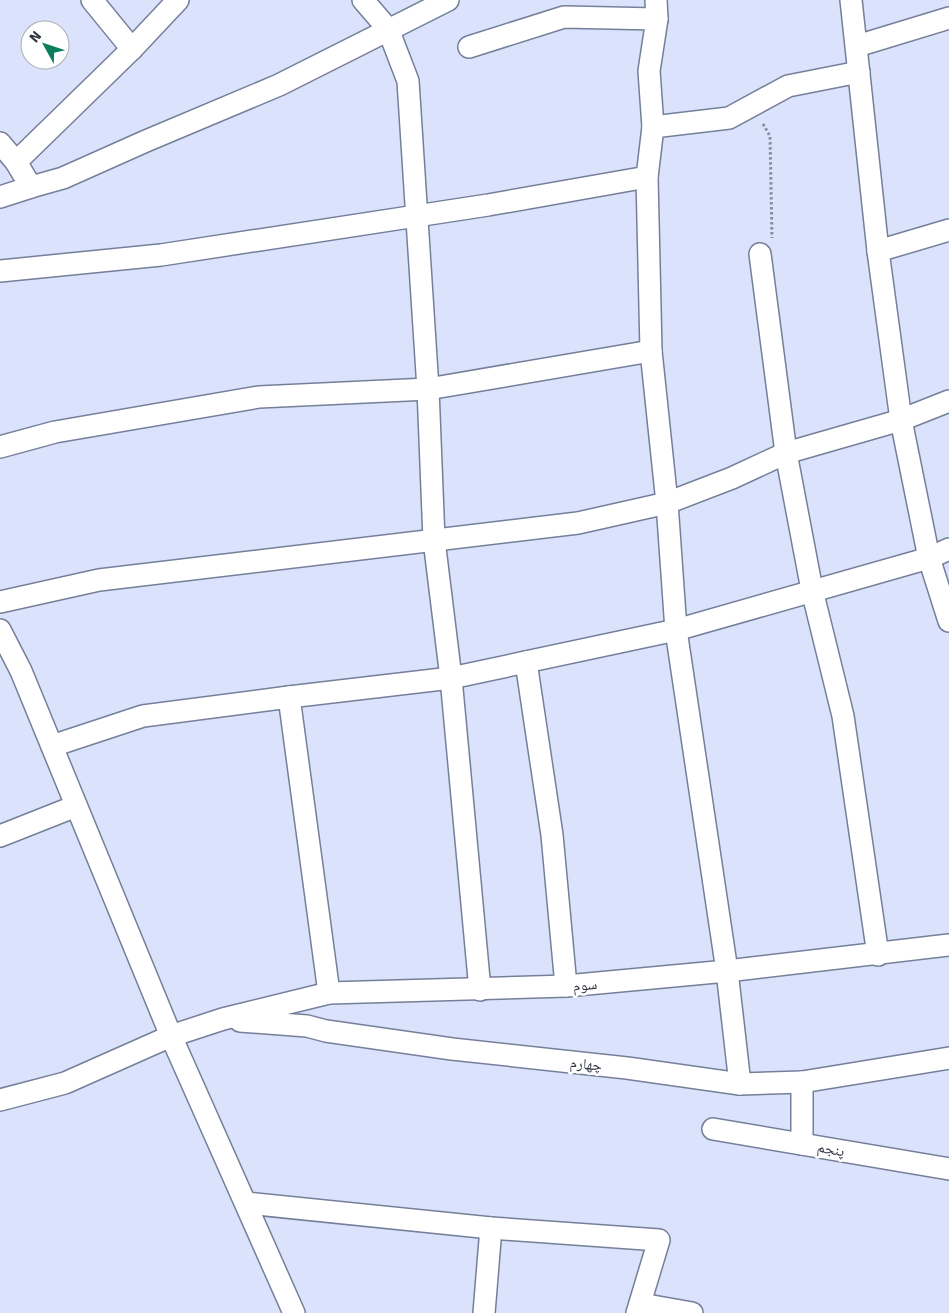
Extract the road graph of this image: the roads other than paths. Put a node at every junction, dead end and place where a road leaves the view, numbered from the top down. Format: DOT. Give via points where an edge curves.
graph roads {
  1 [pos="92,0"];
  2 [pos="178,0"];
  3 [pos="363,0"];
  4 [pos="448,0"];
  5 [pos="851,0"];
  6 [pos="657,10"];
  7 [pos="949,18"];
  8 [pos="388,29"];
  9 [pos="857,46"];
  10 [pos="469,47"];
  11 [pos="132,49"];
  12 [pos="860,72"];
  13 [pos="653,127"];
  14 [pos="0,143"];
  15 [pos="16,162"];
  16 [pos="647,177"];
  17 [pos="31,186"];
  18 [pos="0,197"];
  19 [pos="416,216"];
  20 [pos="949,230"];
  21 [pos="878,251"];
  22 [pos="760,254"];
  23 [pos="0,270"];
  24 [pos="651,351"];
  25 [pos="428,389"];
  26 [pos="949,401"];
  27 [pos="901,420"];
  28 [pos="0,447"];
  29 [pos="786,453"];
  30 [pos="667,503"];
  31 [pos="434,540"];
  32 [pos="949,549"];
  33 [pos="929,558"];
  34 [pos="812,590"];
  35 [pos="0,602"];
  36 [pos="949,621"];
  37 [pos="0,630"];
  38 [pos="676,630"];
  39 [pos="526,662"];
  40 [pos="451,678"];
  41 [pos="289,697"];
  42 [pos="52,746"];
  43 [pos="76,806"];
  44 [pos="0,836"];
  45 [pos="949,946"];
  46 [pos="878,955"];
  47 [pos="727,972"];
  48 [pos="566,986"];
  49 [pos="480,990"];
  50 [pos="329,993"];
  51 [pos="223,1019"];
  52 [pos="171,1036"];
  53 [pos="949,1058"];
  54 [pos="802,1082"];
  55 [pos="740,1084"];
  56 [pos="0,1100"];
  57 [pos="713,1129"];
  58 [pos="802,1144"];
  59 [pos="949,1169"];
  60 [pos="246,1203"];
  61 [pos="491,1228"];
  62 [pos="639,1309"];
  63 [pos="294,1313"];
  64 [pos="484,1313"];
  65 [pos="692,1313"];
  1 -- 11 [label="street"];
  2 -- 11 [label="street"];
  3 -- 8 [label="street"];
  4 -- 8 [label="street"];
  5 -- 9 [label="street"];
  6 -- 10 [label="street" via="564,17"];
  6 -- 13 [label="street" via="649,71"];
  7 -- 9 [label="street"];
  8 -- 17 [label="street" via="279,85 63,178"];
  8 -- 19 [label="street" via="408,81"];
  9 -- 12 [label="street"];
  11 -- 15 [label="street"];
  12 -- 13 [label="street" via="788,86 729,118"];
  12 -- 21 [label="street"];
  13 -- 16 [label="street"];
  14 -- 15 [label="street"];
  15 -- 17 [label="street"];
  16 -- 19 [label="street"];
  16 -- 24 [label="street"];
  17 -- 18 [label="street"];
  19 -- 23 [label="street" via="161,255"];
  19 -- 25 [label="street"];
  20 -- 21 [label="street"];
  21 -- 27 [label="street"];
  22 -- 29 [label="street"];
  24 -- 25 [label="street"];
  24 -- 30 [label="street"];
  25 -- 28 [label="street" via="258,397 55,432"];
  25 -- 31 [label="street"];
  26 -- 27 [label="street"];
  27 -- 29 [label="street"];
  27 -- 33 [label="street"];
  29 -- 30 [label="street"];
  29 -- 34 [label="street"];
  30 -- 31 [label="street" via="578,523"];
  30 -- 38 [label="street"];
  31 -- 35 [label="street" via="99,580"];
  31 -- 40 [label="street"];
  32 -- 33 [label="street"];
  33 -- 34 [label="street"];
  33 -- 36 [label="street"];
  34 -- 38 [label="street"];
  34 -- 46 [label="street" via="842,716"];
  37 -- 42 [label="street"];
  38 -- 39 [label="street"];
  38 -- 47 [label="street"];
  39 -- 40 [label="street"];
  39 -- 48 [label="street" via="552,836"];
  40 -- 41 [label="street"];
  40 -- 49 [label="street"];
  41 -- 42 [label="street" via="143,716"];
  41 -- 50 [label="street"];
  42 -- 43 [label="street"];
  43 -- 44 [label="street"];
  43 -- 52 [label="street"];
  45 -- 46 [label="street, سوم"];
  46 -- 47 [label="street, سوم"];
  47 -- 48 [label="street, سوم"];
  47 -- 55 [label="street"];
  48 -- 49 [label="street, سوم"];
  49 -- 50 [label="street, سوم"];
  50 -- 51 [label="street, سوم"];
  51 -- 52 [label="street, سوم"];
  51 -- 55 [label="street, چهارم" via="307,1026 452,1049"];
  52 -- 56 [label="street, سوم" via="65,1083"];
  52 -- 60 [label="street"];
  53 -- 54 [label="street, چهارم"];
  54 -- 55 [label="street, چهارم"];
  54 -- 58 [label="street"];
  57 -- 58 [label="street, پنجم"];
  58 -- 59 [label="street, پنجم"];
  60 -- 61 [label="street"];
  60 -- 63 [label="street"];
  61 -- 62 [label="street" via="660,1240"];
  61 -- 64 [label="street"];
  62 -- 65 [label="street"];
}
